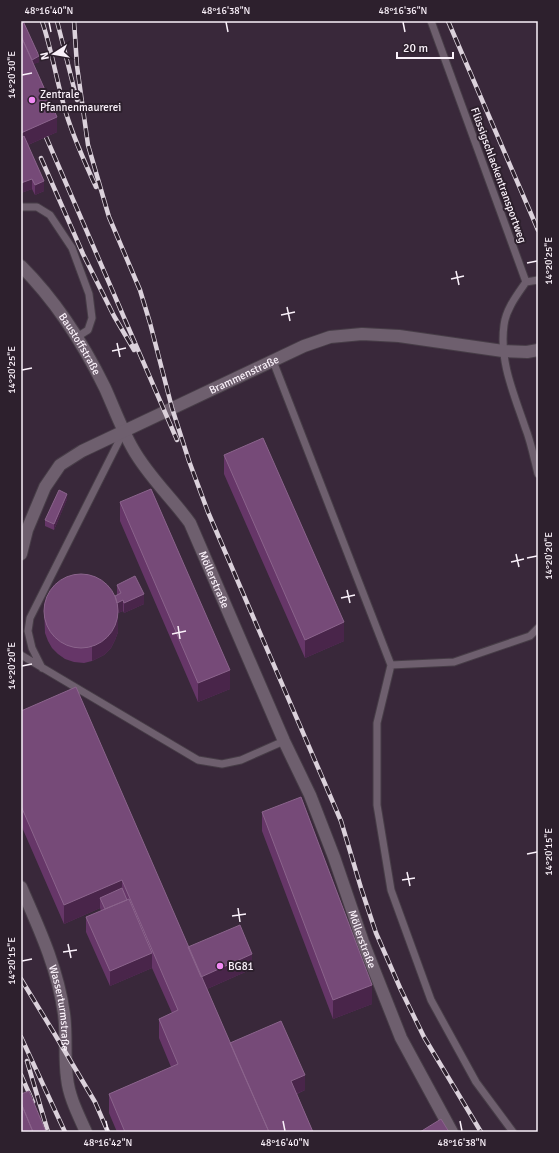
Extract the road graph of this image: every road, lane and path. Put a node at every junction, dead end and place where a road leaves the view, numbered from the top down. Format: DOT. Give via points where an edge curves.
graph roads {
  1 [pos="431,21"];
  2 [pos="21,207"];
  3 [pos="21,266"];
  4 [pos="538,280"];
  5 [pos="526,282"];
  6 [pos="77,337"];
  7 [pos="538,350"];
  8 [pos="503,351"];
  9 [pos="273,361"];
  10 [pos="124,431"];
  11 [pos="538,474"];
  12 [pos="21,554"];
  13 [pos="538,628"];
  14 [pos="21,655"];
  15 [pos="391,665"];
  16 [pos="42,668"];
  17 [pos="284,741"];
  18 [pos="21,888"];
  19 [pos="86,1132"];
  20 [pos="452,1132"];
  21 [pos="514,1132"];
  1 -- 5 [label="lane, Flüssigschlackentransportweg"];
  2 -- 6 [label="lane" via="37,207 50,215 72,248 89,294 92,318 88,330"];
  3 -- 6 [label="street, Baustoffstraße" via="61,311"];
  4 -- 5 [label="lane"];
  5 -- 8 [label="lane" via="509,306 504,324"];
  6 -- 10 [label="street, Baustoffstraße" via="99,376"];
  7 -- 8 [label="street, Brammenstraße"];
  8 -- 9 [label="street, Brammenstraße" via="399,336 362,334 330,337"];
  8 -- 11 [label="lane"];
  9 -- 10 [label="street, Brammenstraße"];
  9 -- 15 [label="lane"];
  10 -- 12 [label="street, Brammenstraße" via="82,451 60,465 45,487"];
  10 -- 16 [label="lane" via="30,618 28,631 32,648"];
  10 -- 17 [label="street, Möllerstraße" via="142,465 190,523"];
  13 -- 15 [label="lane" via="530,636 454,662"];
  14 -- 16 [label="lane"];
  15 -- 21 [label="lane" via="377,723 377,805 391,890 431,1000 476,1082"];
  16 -- 17 [label="lane" via="198,760 228,763"];
  17 -- 20 [label="street, Möllerstraße" via="310,795 362,942 401,1038"];
  18 -- 19 [label="street, Wasserturmstraße" via="57,976 65,1015 66,1078 73,1105"];
}
